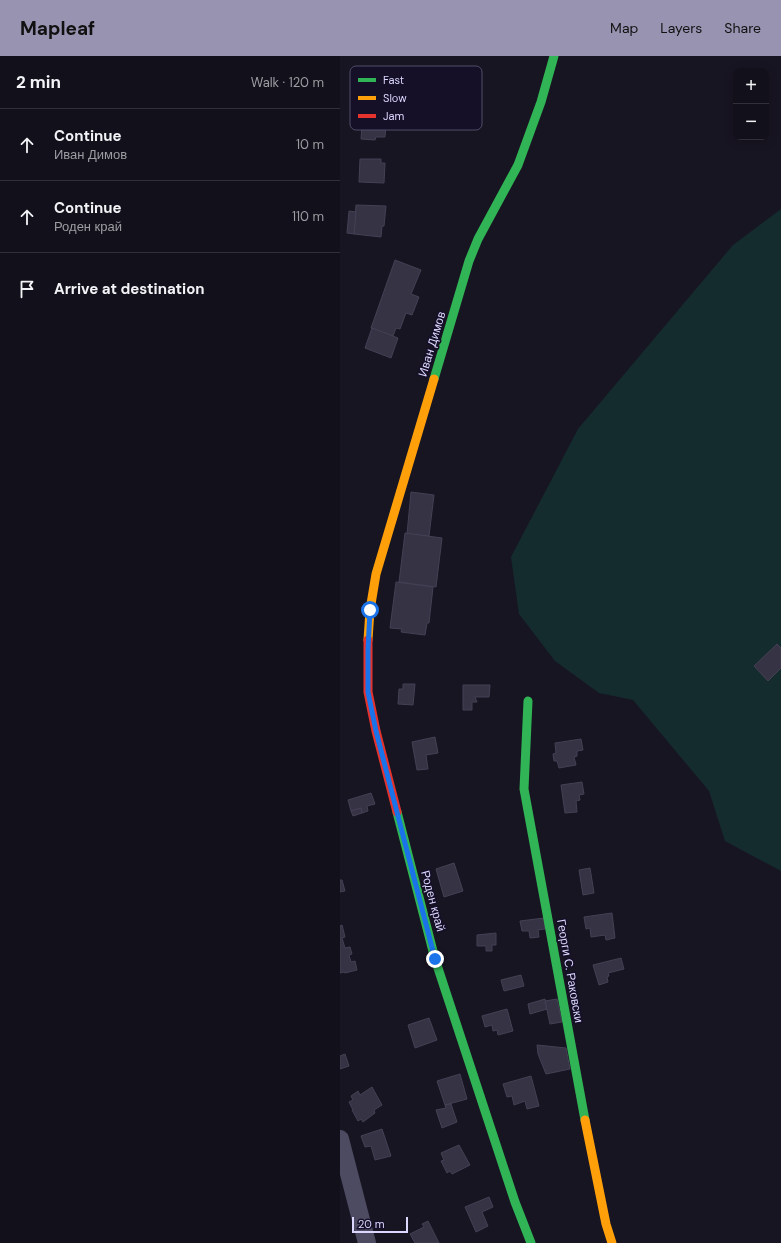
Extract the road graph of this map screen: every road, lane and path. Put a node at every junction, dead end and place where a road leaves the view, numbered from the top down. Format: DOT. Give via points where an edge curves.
graph roads {
  1 [pos="554,56"];
  2 [pos="368,650"];
  3 [pos="528,701"];
  4 [pos="340,1139"];
  5 [pos="367,1243"];
  6 [pos="531,1243"];
  7 [pos="612,1243"];
  1 -- 2 [label="street, Иван Димов" via="541,102 518,165 469,261 376,574 370,610"];
  2 -- 6 [label="street, Роден край" via="368,692 376,731 435,959"];
  3 -- 7 [label="street, Георги С. Раковски" via="524,789 591,1152"];
  4 -- 5 [label="street"];
}
